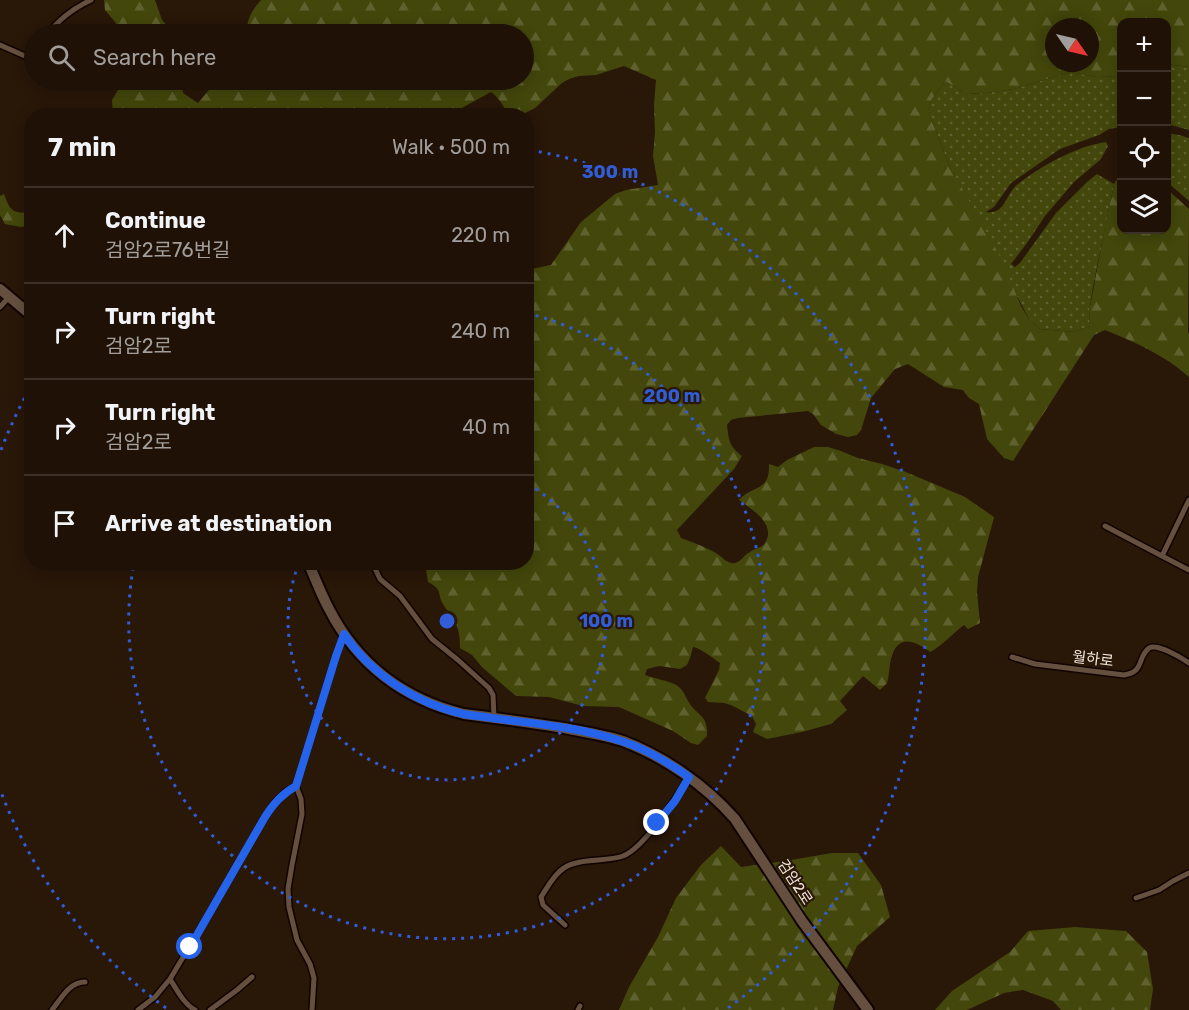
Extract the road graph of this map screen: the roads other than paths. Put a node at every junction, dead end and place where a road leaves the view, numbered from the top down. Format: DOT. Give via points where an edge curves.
graph roads {
  1 [pos="91,0"];
  2 [pos="56,24"];
  3 [pos="0,45"];
  4 [pos="24,56"];
  5 [pos="0,289"];
  6 [pos="9,297"];
  7 [pos="0,307"];
  8 [pos="24,309"];
  9 [pos="1189,500"];
  10 [pos="1105,526"];
  11 [pos="1162,556"];
  12 [pos="311,570"];
  13 [pos="376,570"];
  14 [pos="1189,570"];
  15 [pos="344,634"];
  16 [pos="1012,657"];
  17 [pos="1189,663"];
  18 [pos="494,718"];
  19 [pos="689,777"];
  20 [pos="296,786"];
  21 [pos="1189,873"];
  22 [pos="1136,898"];
  23 [pos="565,925"];
  24 [pos="252,977"];
  25 [pos="170,979"];
  26 [pos="85,982"];
  27 [pos="52,1010"];
  28 [pos="138,1010"];
  29 [pos="195,1010"];
  30 [pos="210,1010"];
  31 [pos="312,1010"];
  32 [pos="868,1010"];
  1 -- 2 [label="lane"];
  3 -- 4 [label="lane"];
  5 -- 6 [label="street"];
  6 -- 7 [label="lane"];
  6 -- 8 [label="street"];
  9 -- 11 [label="lane"];
  10 -- 11 [label="lane"];
  11 -- 14 [label="lane"];
  12 -- 15 [label="street, 검암2로"];
  13 -- 18 [label="lane" via="432,639 489,688"];
  15 -- 18 [label="street, 검암2로" via="367,663 401,688 447,710"];
  15 -- 20 [label="lane"];
  16 -- 17 [label="lane, 월하로" via="1035,664 1124,675 1136,670 1147,649 1153,646"];
  18 -- 19 [label="street, 검암2로" via="623,741"];
  19 -- 23 [label="lane" via="675,801 624,856 563,868 541,897 543,905"];
  19 -- 32 [label="street, 검암2로" via="735,819 802,921"];
  20 -- 25 [label="lane" via="285,792 265,817"];
  20 -- 31 [label="lane" via="302,814 288,889 289,907 297,940 314,978"];
  21 -- 22 [label="lane"];
  24 -- 30 [label="lane"];
  25 -- 28 [label="lane"];
  25 -- 29 [label="lane"];
  26 -- 27 [label="lane" via="74,984"];
}
